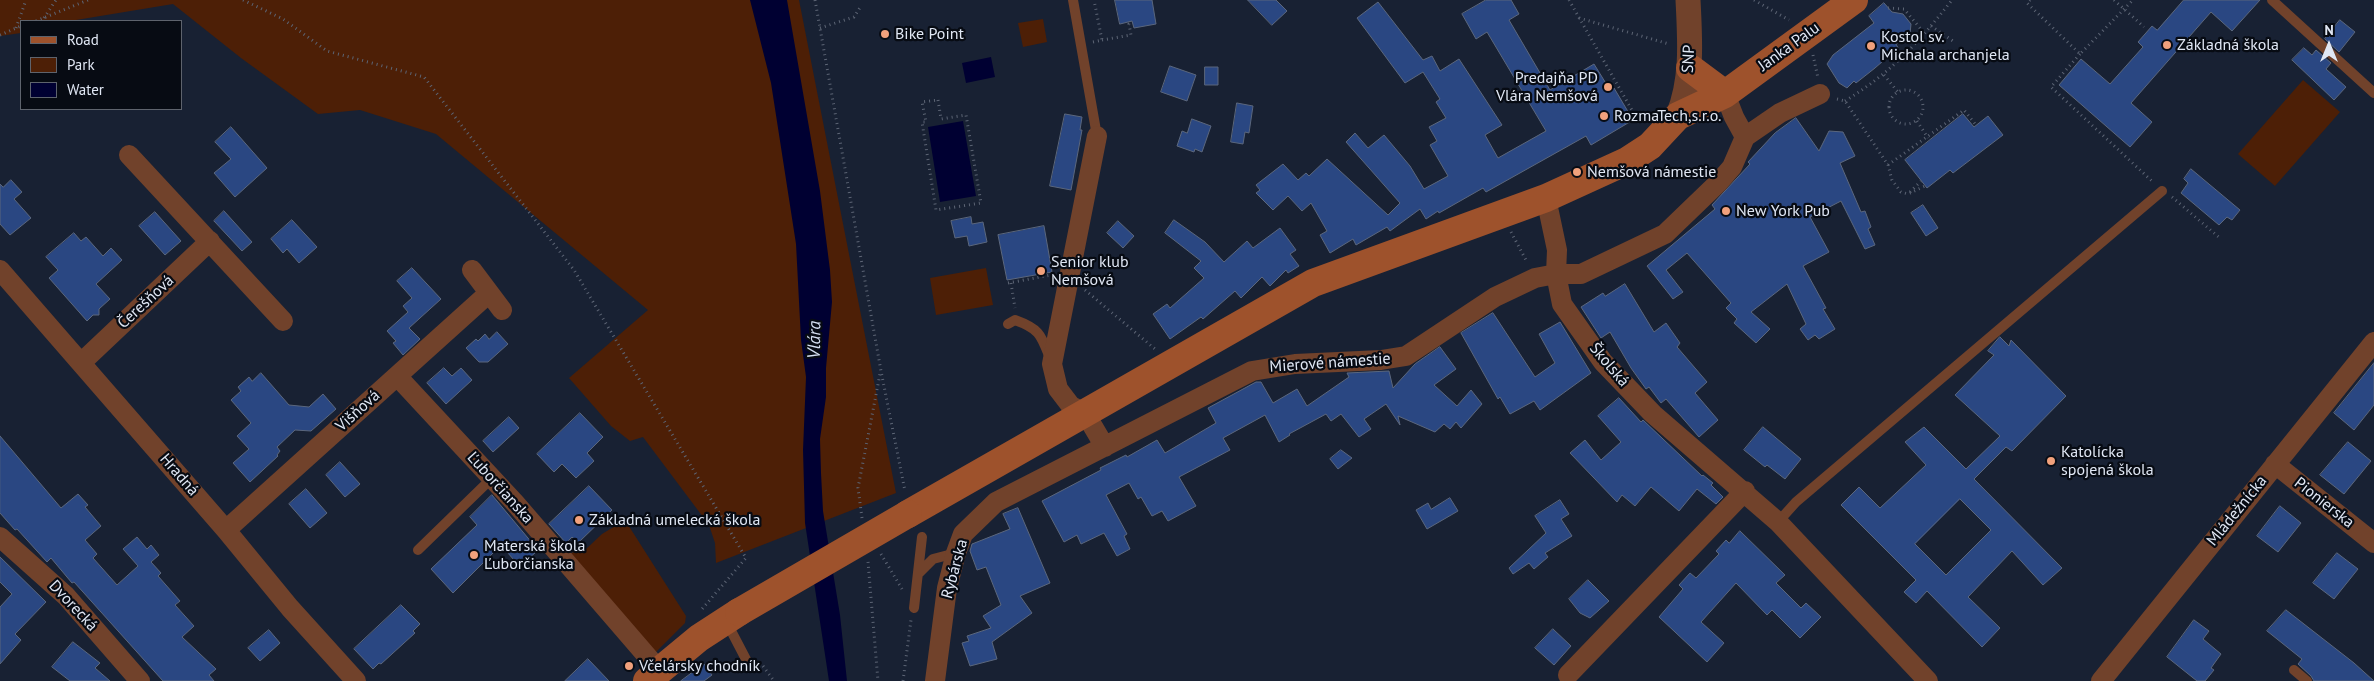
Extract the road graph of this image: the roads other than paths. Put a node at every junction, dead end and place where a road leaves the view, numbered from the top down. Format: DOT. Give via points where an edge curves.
graph roads {
  1 [pos="1073,0"];
  2 [pos="1688,0"];
  3 [pos="1854,0"];
  4 [pos="2272,0"];
  5 [pos="1684,57"];
  6 [pos="1725,94"];
  7 [pos="1820,94"];
  8 [pos="2374,94"];
  9 [pos="1678,116"];
  10 [pos="1097,136"];
  11 [pos="1743,143"];
  12 [pos="128,155"];
  13 [pos="2162,191"];
  14 [pos="1546,198"];
  15 [pos="210,241"];
  16 [pos="0,270"];
  17 [pos="472,270"];
  18 [pos="1556,274"];
  19 [pos="489,293"];
  20 [pos="502,310"];
  21 [pos="283,321"];
  22 [pos="1013,323"];
  23 [pos="2374,342"];
  24 [pos="82,362"];
  25 [pos="1052,364"];
  26 [pos="397,376"];
  27 [pos="1085,413"];
  28 [pos="1105,447"];
  29 [pos="2275,464"];
  30 [pos="491,479"];
  31 [pos="1745,491"];
  32 [pos="1778,522"];
  33 [pos="226,530"];
  34 [pos="0,537"];
  35 [pos="922,537"];
  36 [pos="2374,543"];
  37 [pos="418,550"];
  38 [pos="956,554"];
  39 [pos="918,574"];
  40 [pos="914,608"];
  41 [pos="732,616"];
  42 [pos="750,666"];
  43 [pos="2294,670"];
  44 [pos="653,676"];
  45 [pos="1568,676"];
  46 [pos="140,681"];
  47 [pos="356,681"];
  48 [pos="935,681"];
  49 [pos="1928,681"];
  50 [pos="2101,681"];
  51 [pos="2307,681"];
  1 -- 10 [label="lane"];
  2 -- 5 [label="street, SNP" via="1691,48"];
  3 -- 6 [label="main road, Janka Palu"];
  4 -- 8 [label="lane"];
  5 -- 6 [label="main road"];
  5 -- 9 [label="street, SNP" via="1684,102"];
  6 -- 9 [label="main road"];
  6 -- 11 [label="street"];
  7 -- 11 [label="street, Mierové námestie" via="1780,113"];
  9 -- 14 [label="main road" via="1650,146"];
  10 -- 25 [label="street"];
  11 -- 18 [label="street, Mierové námestie" via="1732,167 1665,234 1581,274"];
  12 -- 15 [label="street"];
  13 -- 32 [label="lane" via="1796,502"];
  14 -- 18 [label="street, Školská" via="1557,250"];
  14 -- 27 [label="main road" via="1313,283"];
  15 -- 21 [label="street"];
  15 -- 24 [label="street, Čerešňová"];
  16 -- 24 [label="street, Hradná"];
  17 -- 19 [label="street"];
  18 -- 28 [label="street, Mierové námestie" via="1535,278 1495,297 1406,356 1258,369"];
  18 -- 31 [label="street, Školská" via="1562,304 1603,362 1653,414"];
  19 -- 20 [label="street"];
  19 -- 26 [label="street, Višňová"];
  22 -- 25 [label="lane" via="1032,326"];
  23 -- 29 [label="street, Mládežnícka"];
  24 -- 33 [label="street, Hradná"];
  25 -- 27 [label="street" via="1058,389 1072,406"];
  26 -- 30 [label="street, Ľuborčianska"];
  26 -- 33 [label="street, Višňová"];
  27 -- 28 [label="street"];
  27 -- 41 [label="main road, Ľuborčianska, bridge" via="907,507"];
  28 -- 38 [label="street, Rybárska" via="996,502 963,534"];
  29 -- 36 [label="street, Pionierska"];
  29 -- 50 [label="street, Mládežnícka"];
  30 -- 37 [label="lane"];
  30 -- 44 [label="street, Ľuborčianska" via="515,503"];
  31 -- 32 [label="street, Školská"];
  31 -- 45 [label="street"];
  32 -- 49 [label="street, Školská"];
  33 -- 47 [label="street, Hradná"];
  34 -- 46 [label="street, Dvorecká" via="66,596"];
  35 -- 39 [label="lane"];
  38 -- 39 [label="lane" via="933,559"];
  38 -- 48 [label="street, Rybárska" via="947,588"];
  39 -- 40 [label="lane"];
  41 -- 42 [label="lane"];
  41 -- 44 [label="main road, Ľuborčianska"];
  43 -- 51 [label="lane"];
}
